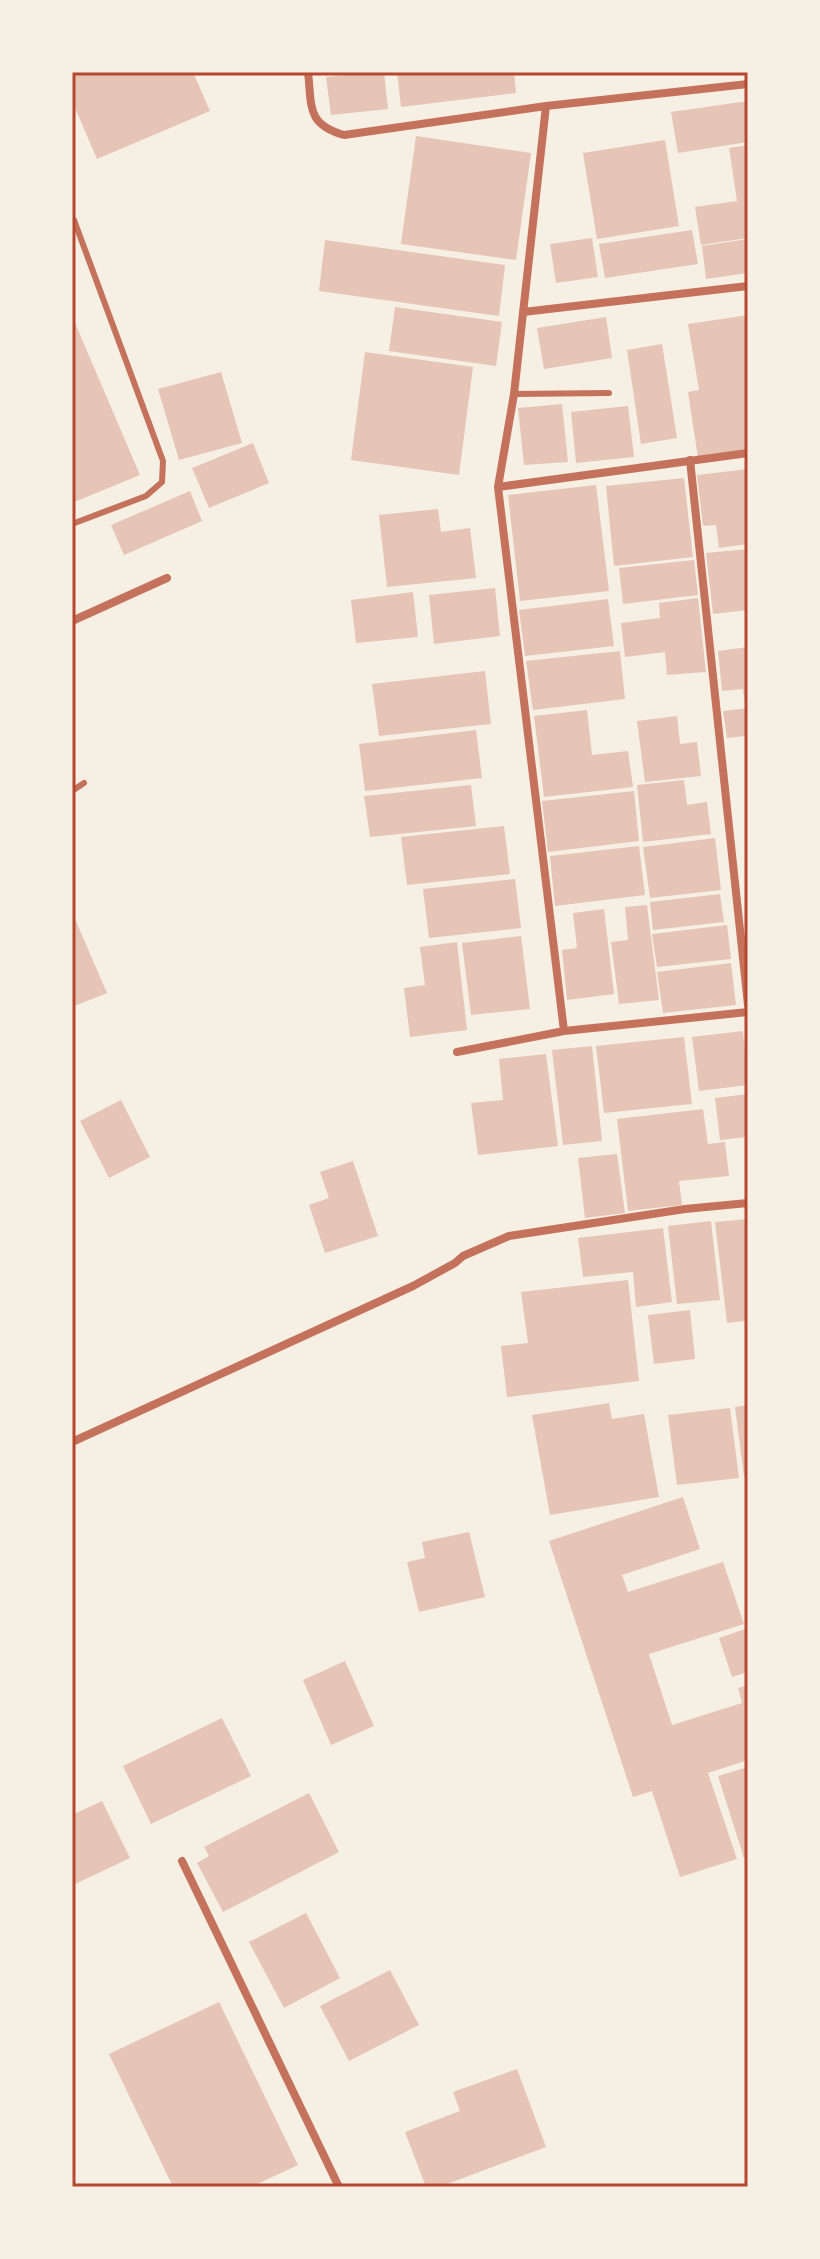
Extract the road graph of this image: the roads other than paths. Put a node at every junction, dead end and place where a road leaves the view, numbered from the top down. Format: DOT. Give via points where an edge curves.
graph roads {
  1 [pos="308,72"];
  2 [pos="748,84"];
  3 [pos="546,106"];
  4 [pos="74,220"];
  5 [pos="748,286"];
  6 [pos="523,312"];
  7 [pos="609,393"];
  8 [pos="514,394"];
  9 [pos="748,453"];
  10 [pos="690,460"];
  11 [pos="498,487"];
  12 [pos="72,524"];
  13 [pos="167,578"];
  14 [pos="72,621"];
  15 [pos="84,783"];
  16 [pos="72,791"];
  17 [pos="748,1005"];
  18 [pos="748,1012"];
  19 [pos="564,1031"];
  20 [pos="457,1052"];
  21 [pos="748,1203"];
  22 [pos="72,1442"];
  23 [pos="182,1861"];
  24 [pos="339,2187"];
  1 -- 3 [label="street" via="313,115 325,129 344,135"];
  2 -- 3 [label="street"];
  3 -- 6 [label="street"];
  4 -- 12 [label="lane" via="163,461 162,482 146,496"];
  5 -- 6 [label="street"];
  6 -- 8 [label="street"];
  7 -- 8 [label="lane"];
  8 -- 11 [label="street"];
  9 -- 10 [label="street"];
  10 -- 11 [label="street"];
  10 -- 17 [label="street"];
  11 -- 19 [label="street"];
  13 -- 14 [label="street"];
  15 -- 16 [label="lane"];
  18 -- 19 [label="street"];
  19 -- 20 [label="street"];
  21 -- 22 [label="street" via="509,1236 413,1286"];
  23 -- 24 [label="street"];
}
